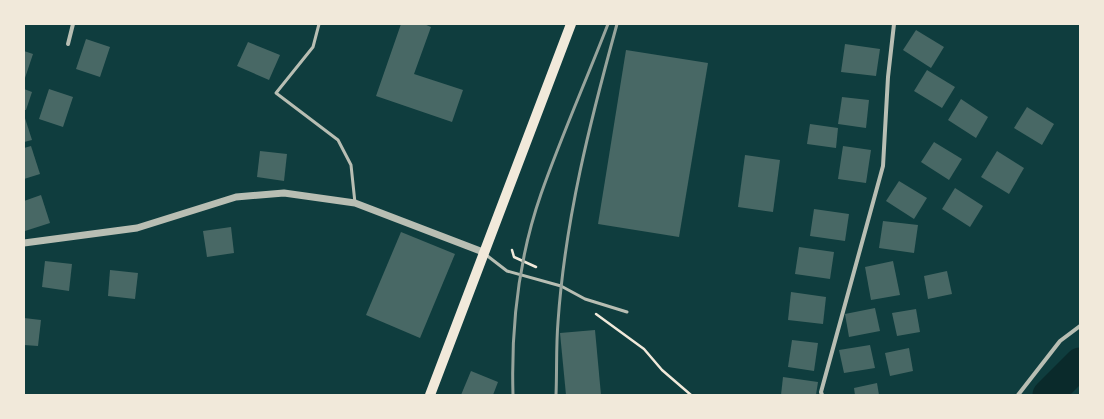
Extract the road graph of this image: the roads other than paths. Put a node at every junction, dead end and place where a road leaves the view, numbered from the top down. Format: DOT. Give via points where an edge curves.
graph roads {
  1 [pos="73,24"];
  2 [pos="319,24"];
  3 [pos="571,24"];
  4 [pos="894,24"];
  5 [pos="68,44"];
  6 [pos="355,203"];
  7 [pos="24,244"];
  8 [pos="484,252"];
  9 [pos="627,312"];
  10 [pos="1080,326"];
  11 [pos="430,395"];
  12 [pos="822,395"];
  13 [pos="1018,395"];
  1 -- 5 [label="street"];
  2 -- 6 [label="lane" via="313,47 276,93 338,140 351,165"];
  3 -- 8 [label="main road"];
  4 -- 12 [label="street" via="883,166"];
  6 -- 7 [label="street" via="284,194 236,197 137,228"];
  6 -- 8 [label="street"];
  8 -- 9 [label="lane" via="507,271 561,286 585,299"];
  8 -- 11 [label="main road"];
  10 -- 13 [label="street" via="1060,341"];
}
